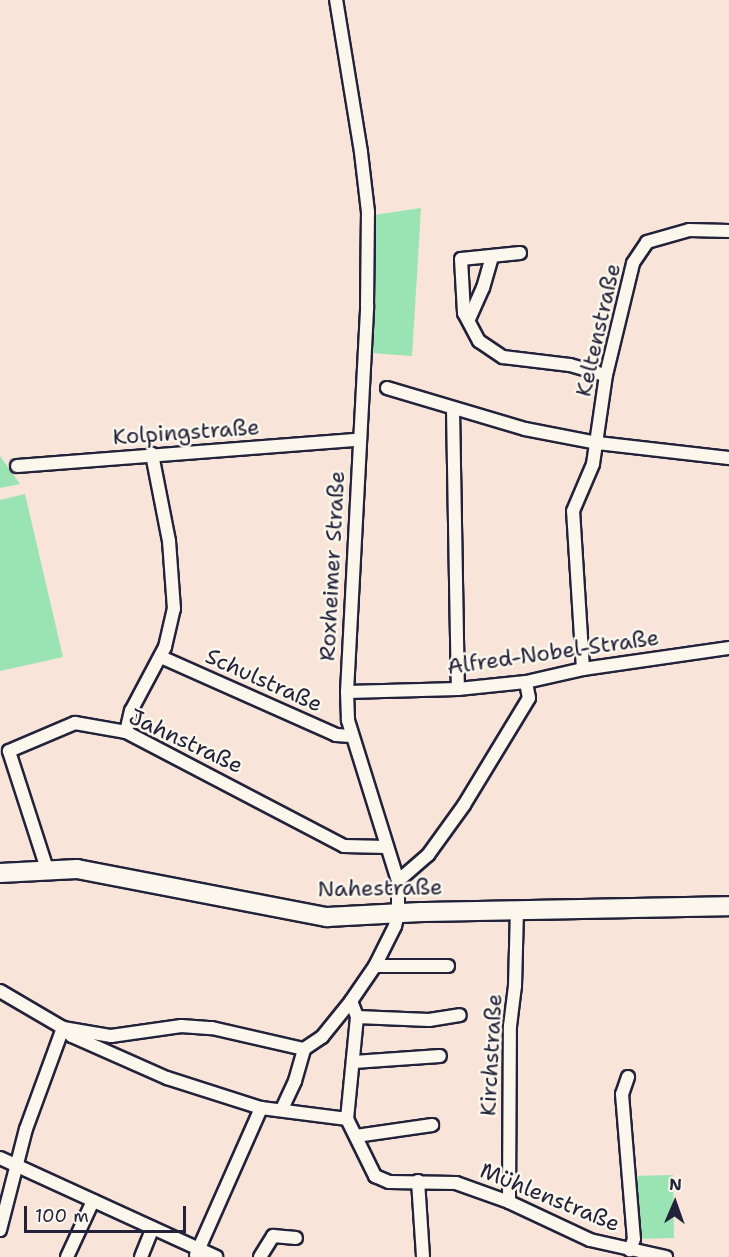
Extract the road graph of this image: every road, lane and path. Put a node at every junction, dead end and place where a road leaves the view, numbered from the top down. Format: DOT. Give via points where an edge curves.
graph roads {
  1 [pos="336,0"];
  2 [pos="729,231"];
  3 [pos="520,254"];
  4 [pos="492,257"];
  5 [pos="469,319"];
  6 [pos="606,375"];
  7 [pos="387,388"];
  8 [pos="453,409"];
  9 [pos="358,440"];
  10 [pos="597,443"];
  11 [pos="152,454"];
  12 [pos="729,458"];
  13 [pos="17,466"];
  14 [pos="729,648"];
  15 [pos="161,657"];
  16 [pos="583,669"];
  17 [pos="526,682"];
  18 [pos="458,689"];
  19 [pos="347,692"];
  20 [pos="126,732"];
  21 [pos="351,736"];
  22 [pos="387,847"];
  23 [pos="46,869"];
  24 [pos="0,873"];
  25 [pos="398,881"];
  26 [pos="729,906"];
  27 [pos="517,909"];
  28 [pos="398,914"];
  29 [pos="375,966"];
  30 [pos="448,966"];
  31 [pos="0,991"];
  32 [pos="351,1001"];
  33 [pos="460,1015"];
  34 [pos="357,1017"];
  35 [pos="63,1028"];
  36 [pos="304,1049"];
  37 [pos="440,1056"];
  38 [pos="354,1062"];
  39 [pos="628,1077"];
  40 [pos="261,1108"];
  41 [pos="282,1109"];
  42 [pos="347,1119"];
  43 [pos="432,1125"];
  44 [pos="356,1136"];
  45 [pos="0,1158"];
  46 [pos="17,1166"];
  47 [pos="418,1181"];
  48 [pos="93,1201"];
  49 [pos="509,1202"];
  50 [pos="153,1228"];
  51 [pos="0,1230"];
  52 [pos="296,1238"];
  53 [pos="630,1250"];
  54 [pos="197,1253"];
  55 [pos="67,1257"];
  56 [pos="141,1257"];
  57 [pos="216,1257"];
  58 [pos="260,1257"];
  59 [pos="423,1257"];
  60 [pos="666,1257"];
  1 -- 9 [label="street, Roxheimer Straße" via="368,212 367,306"];
  2 -- 6 [label="street, Keltenstraße" via="689,230 647,242 633,263"];
  3 -- 4 [label="street"];
  4 -- 5 [label="street"];
  4 -- 5 [label="street" via="461,260 464,313"];
  5 -- 6 [label="street" via="479,340 502,357 570,365"];
  6 -- 10 [label="street, Keltenstraße"];
  7 -- 8 [label="street"];
  8 -- 10 [label="street"];
  8 -- 18 [label="street"];
  9 -- 11 [label="street, Kolpingstraße"];
  9 -- 19 [label="street, Roxheimer Straße"];
  10 -- 12 [label="street"];
  10 -- 16 [label="street, Keltenstraße" via="593,464 573,511"];
  11 -- 13 [label="street, Kolpingstraße"];
  11 -- 15 [label="street" via="169,541 174,609"];
  14 -- 16 [label="street, Alfred-Nobel-Straße"];
  15 -- 20 [label="street" via="131,711"];
  15 -- 21 [label="street, Schulstraße" via="336,735"];
  16 -- 17 [label="street, Alfred-Nobel-Straße"];
  17 -- 18 [label="street, Alfred-Nobel-Straße"];
  17 -- 25 [label="street" via="529,698 464,805 428,855"];
  18 -- 19 [label="street, Alfred-Nobel-Straße"];
  19 -- 21 [label="street, Roxheimer Straße"];
  20 -- 22 [label="street, Jahnstraße" via="344,846"];
  20 -- 23 [label="street, Jahnstraße" via="75,723 9,751"];
  21 -- 22 [label="street, Roxheimer Straße"];
  22 -- 25 [label="street, Roxheimer Straße"];
  23 -- 24 [label="street, Nahestraße"];
  23 -- 28 [label="street, Nahestraße" via="77,869 327,917"];
  25 -- 28 [label="street, Roxheimer Straße"];
  26 -- 27 [label="street, Nahestraße"];
  27 -- 28 [label="street, Nahestraße"];
  27 -- 49 [label="street, Kirchstraße" via="510,1037"];
  28 -- 29 [label="street" via="396,926"];
  29 -- 30 [label="street"];
  29 -- 32 [label="street"];
  31 -- 35 [label="street"];
  32 -- 34 [label="street"];
  32 -- 36 [label="street" via="322,1038"];
  33 -- 34 [label="street" via="429,1020"];
  34 -- 38 [label="street"];
  35 -- 36 [label="street" via="111,1036 181,1026 212,1028"];
  35 -- 40 [label="street" via="72,1036 167,1078"];
  35 -- 46 [label="street" via="36,1096"];
  36 -- 41 [label="street"];
  37 -- 38 [label="street"];
  38 -- 42 [label="street"];
  39 -- 53 [label="street" via="622,1094 634,1239"];
  40 -- 41 [label="street"];
  40 -- 54 [label="street"];
  41 -- 42 [label="street"];
  42 -- 44 [label="street, Mühlenstraße"];
  43 -- 44 [label="street"];
  44 -- 47 [label="street, Mühlenstraße" via="375,1176 389,1182"];
  45 -- 46 [label="street"];
  46 -- 48 [label="street"];
  46 -- 51 [label="street"];
  47 -- 49 [label="street, Mühlenstraße" via="456,1183"];
  47 -- 59 [label="street"];
  48 -- 50 [label="street"];
  48 -- 55 [label="street"];
  49 -- 53 [label="street, Mühlenstraße" via="590,1240"];
  50 -- 54 [label="street"];
  50 -- 56 [label="street"];
  52 -- 58 [label="street" via="273,1236"];
  53 -- 60 [label="street, Mühlenstraße"];
  54 -- 57 [label="street"];
}
